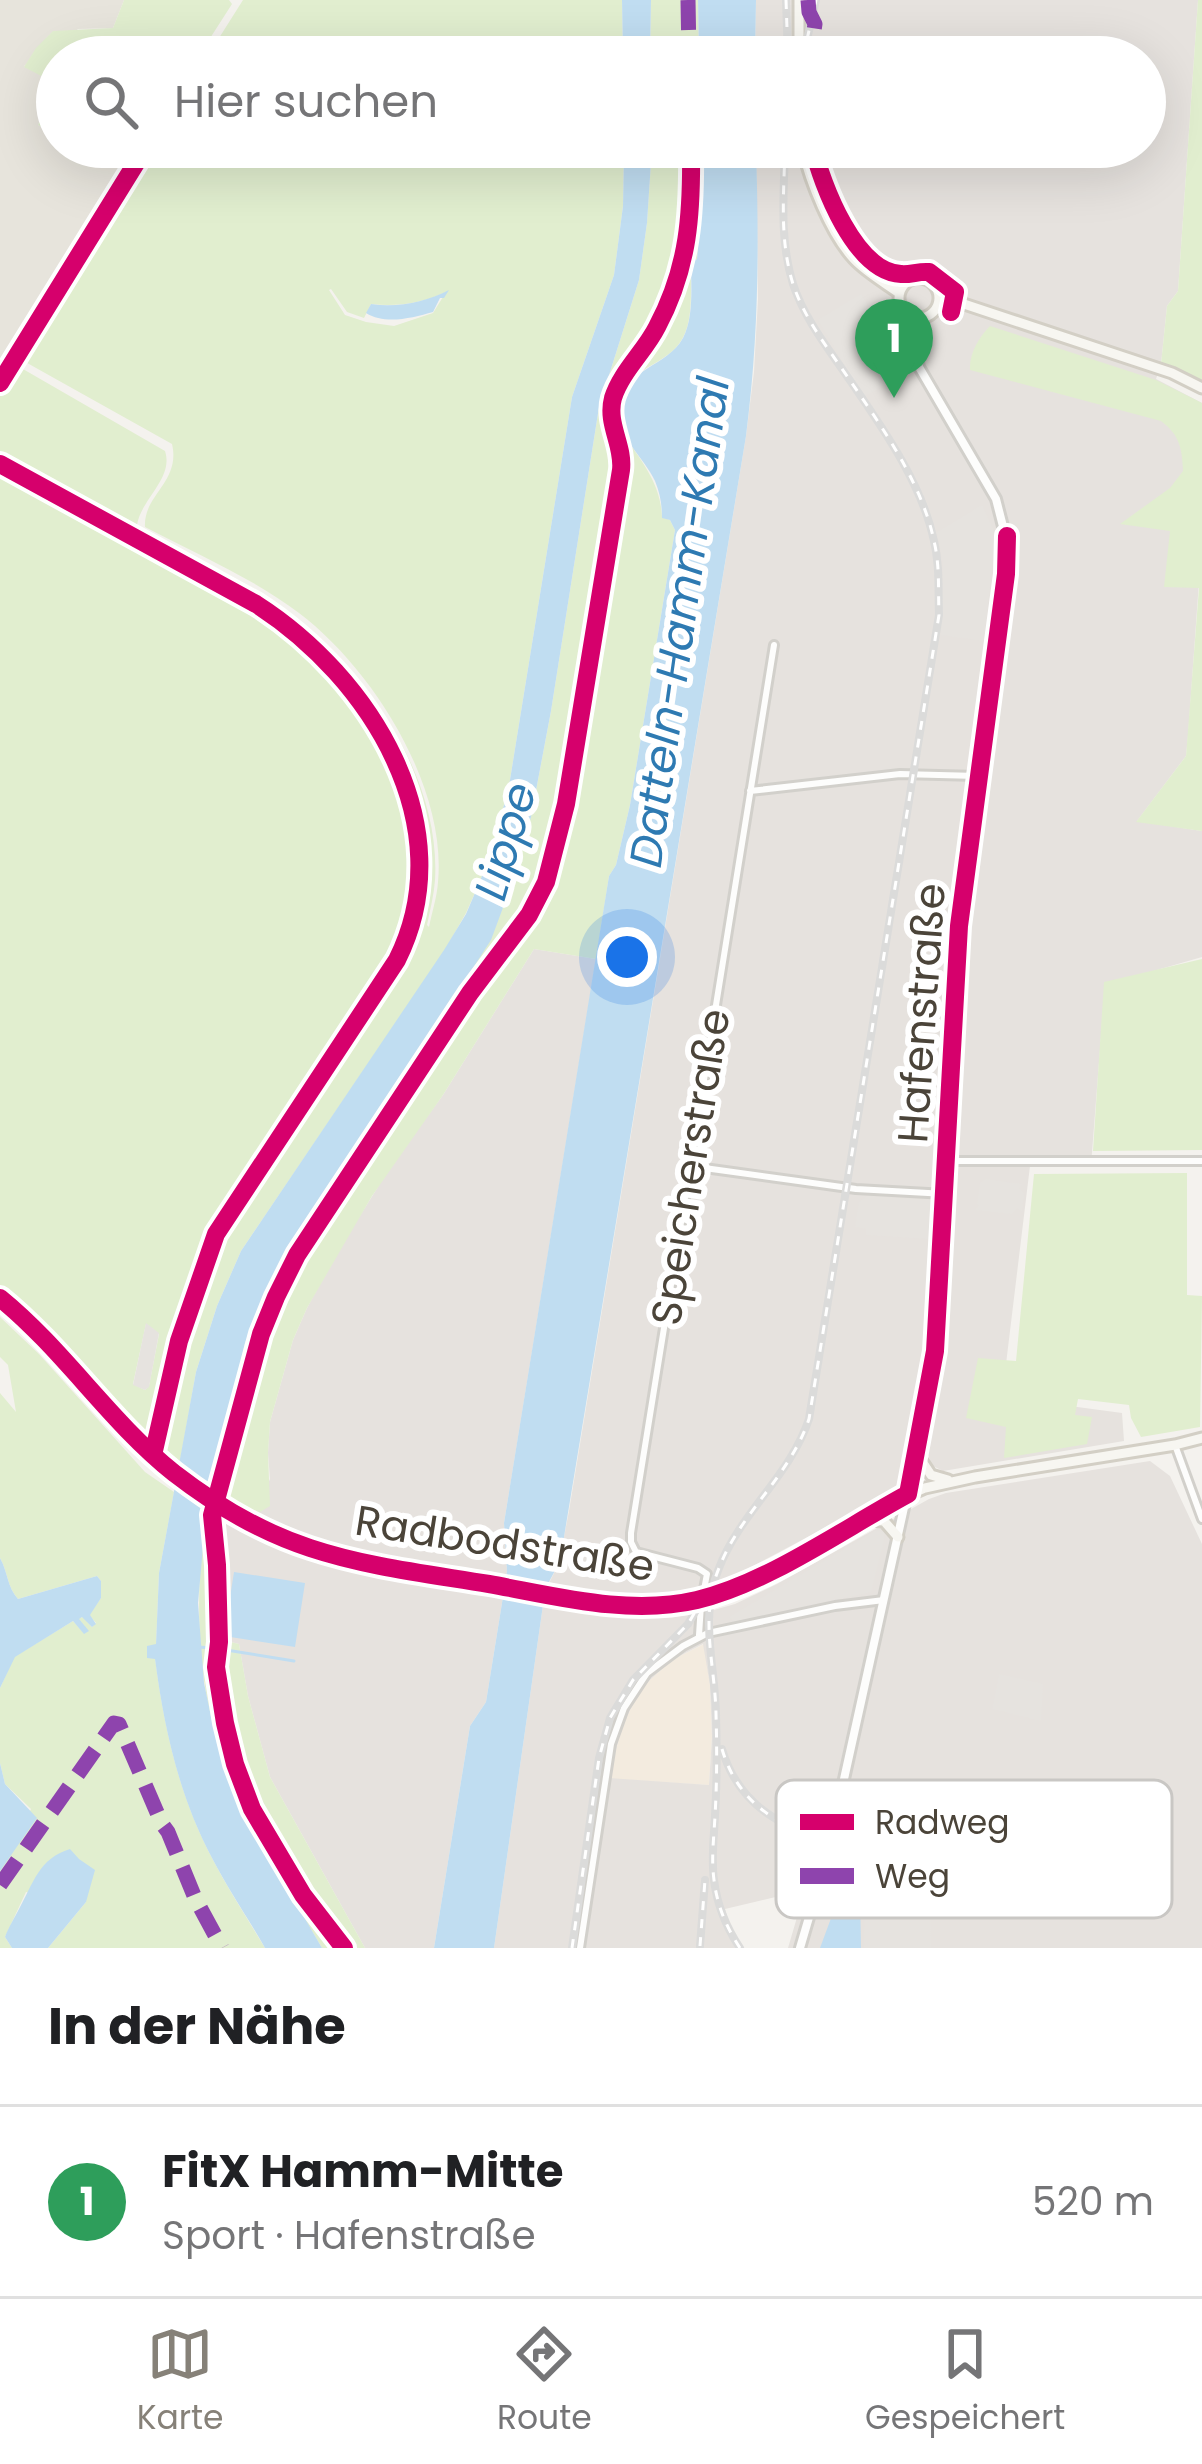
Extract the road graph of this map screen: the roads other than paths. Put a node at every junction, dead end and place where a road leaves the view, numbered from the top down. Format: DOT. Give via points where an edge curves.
graph roads {
  1 [pos="799,0"];
  2 [pos="799,36"];
  3 [pos="808,168"];
  4 [pos="902,288"];
  5 [pos="939,299"];
  6 [pos="915,316"];
  7 [pos="1202,388"];
  8 [pos="774,645"];
  9 [pos="978,776"];
  10 [pos="750,791"];
  11 [pos="947,1161"];
  12 [pos="1202,1161"];
  13 [pos="690,1166"];
  14 [pos="946,1194"];
  15 [pos="0,1298"];
  16 [pos="1202,1438"];
  17 [pos="1175,1445"];
  18 [pos="917,1454"];
  19 [pos="953,1481"];
  20 [pos="908,1494"];
  21 [pos="860,1520"];
  22 [pos="1202,1520"];
  23 [pos="898,1537"];
  24 [pos="884,1600"];
  25 [pos="699,1635"];
  26 [pos="844,1780"];
  27 [pos="809,1918"];
  28 [pos="580,1948"];
  29 [pos="800,1948"];
  1 -- 2 [label="main road"];
  3 -- 4 [label="main road" via="855,261"];
  4 -- 5 [label="main road" via="928,280"];
  4 -- 6 [label="main road" via="901,306"];
  5 -- 6 [label="main road" via="934,312"];
  5 -- 7 [label="main road" via="957,298"];
  6 -- 9 [label="street, Hafenstraße" via="919,367 996,499 1007,536"];
  8 -- 10 [label="street, Speicherstraße"];
  9 -- 10 [label="street" via="909,774"];
  9 -- 11 [label="street, Hafenstraße" via="959,926"];
  10 -- 13 [label="street, Speicherstraße"];
  11 -- 12 [label="street"];
  11 -- 14 [label="street, Hafenstraße"];
  13 -- 14 [label="street"];
  13 -- 25 [label="street, Speicherstraße" via="631,1542 641,1555 707,1574"];
  14 -- 18 [label="street, Hafenstraße" via="935,1352"];
  15 -- 21 [label="main road, Radbodstraße, bridge" via="175,1473 219,1505 309,1548 626,1606 715,1595"];
  16 -- 17 [label="main road, Radbodstraße"];
  17 -- 19 [label="main road, Radbodstraße"];
  17 -- 22 [label="street"];
  18 -- 19 [label="main road" via="931,1475"];
  18 -- 20 [label="street, Hafenstraße"];
  19 -- 20 [label="main road, Radbodstraße"];
  20 -- 21 [label="main road, Radbodstraße"];
  20 -- 23 [label="street, Hafenstraße"];
  21 -- 23 [label="main road" via="884,1521"];
  23 -- 24 [label="street, Hafenstraße"];
  24 -- 25 [label="street"];
  24 -- 26 [label="street, Hafenstraße"];
  25 -- 28 [label="street" via="647,1673 617,1723"];
  27 -- 29 [label="street, Hafenstraße"];
}
